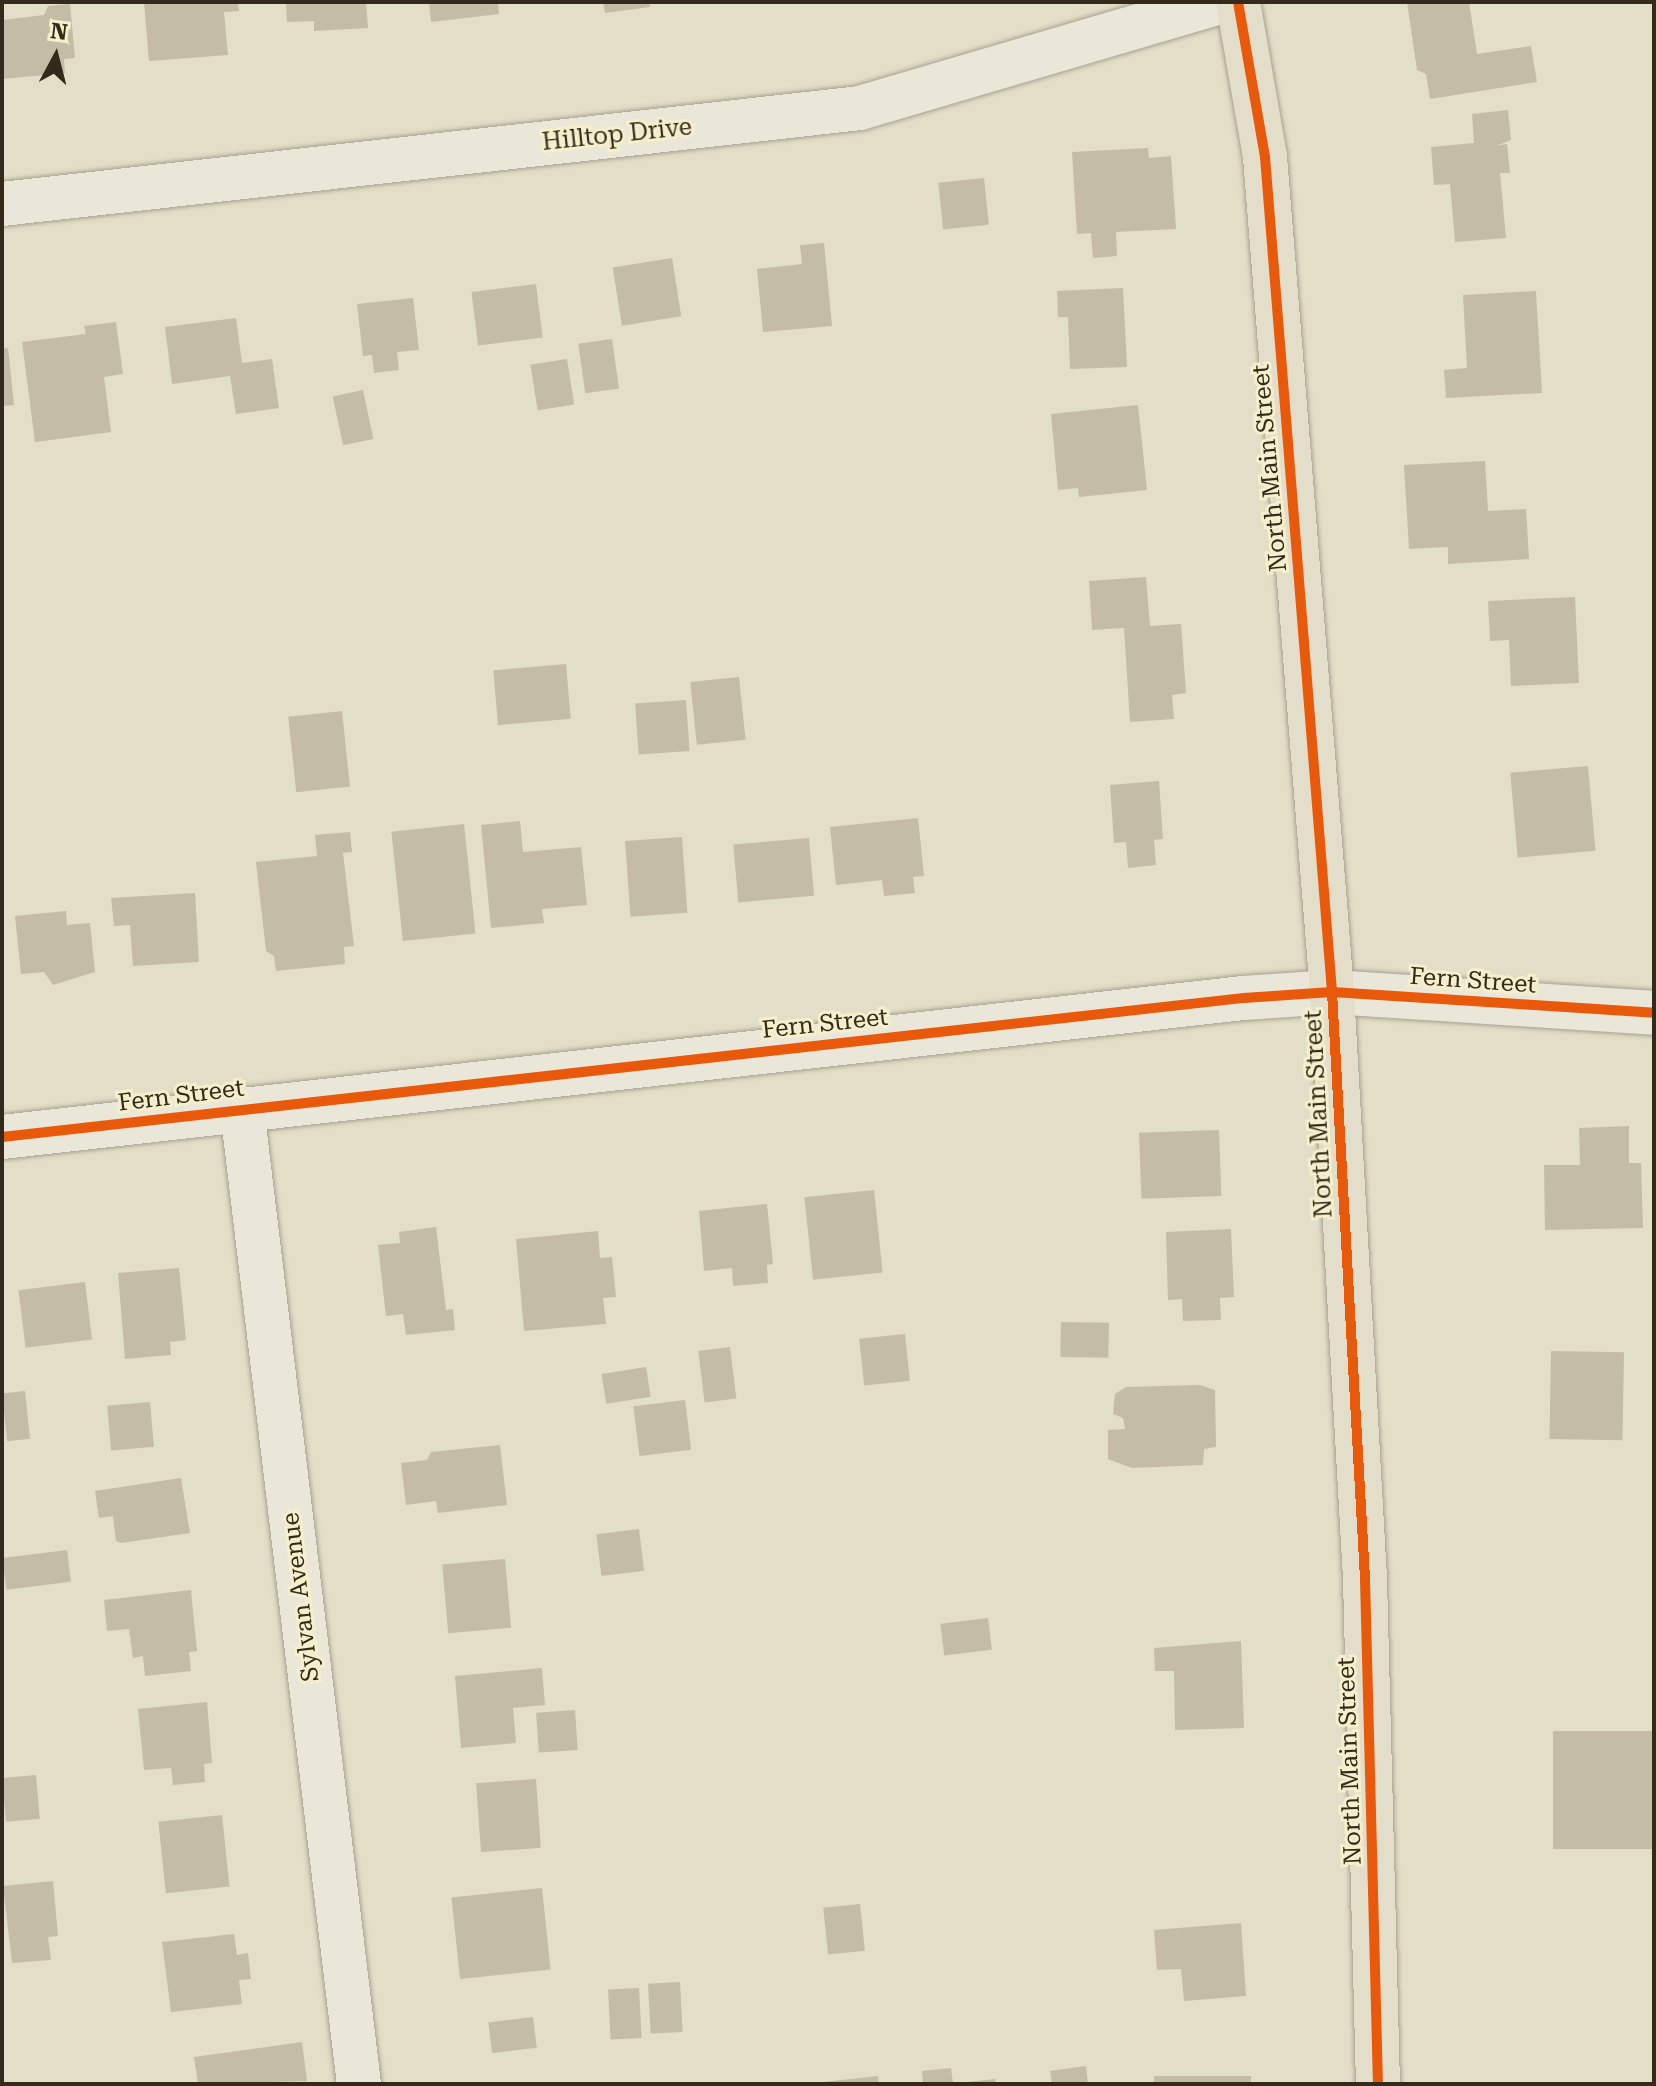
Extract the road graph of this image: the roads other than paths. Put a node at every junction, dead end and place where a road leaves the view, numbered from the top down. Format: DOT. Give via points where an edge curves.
graph roads {
  1 [pos="1220,2"];
  2 [pos="1238,2"];
  3 [pos="2,204"];
  4 [pos="1332,992"];
  5 [pos="1654,1013"];
  6 [pos="242,1109"];
  7 [pos="2,1137"];
  8 [pos="359,2084"];
  9 [pos="1378,2084"];
  1 -- 3 [label="street, Hilltop Drive" via="860,108"];
  2 -- 4 [label="main road, North Main Street" via="1265,157"];
  4 -- 5 [label="street, Fern Street"];
  4 -- 6 [label="street, Fern Street"];
  4 -- 9 [label="main road, North Main Street" via="1365,1579"];
  6 -- 7 [label="street, Fern Street"];
  6 -- 8 [label="street, Sylvan Avenue"];
}
